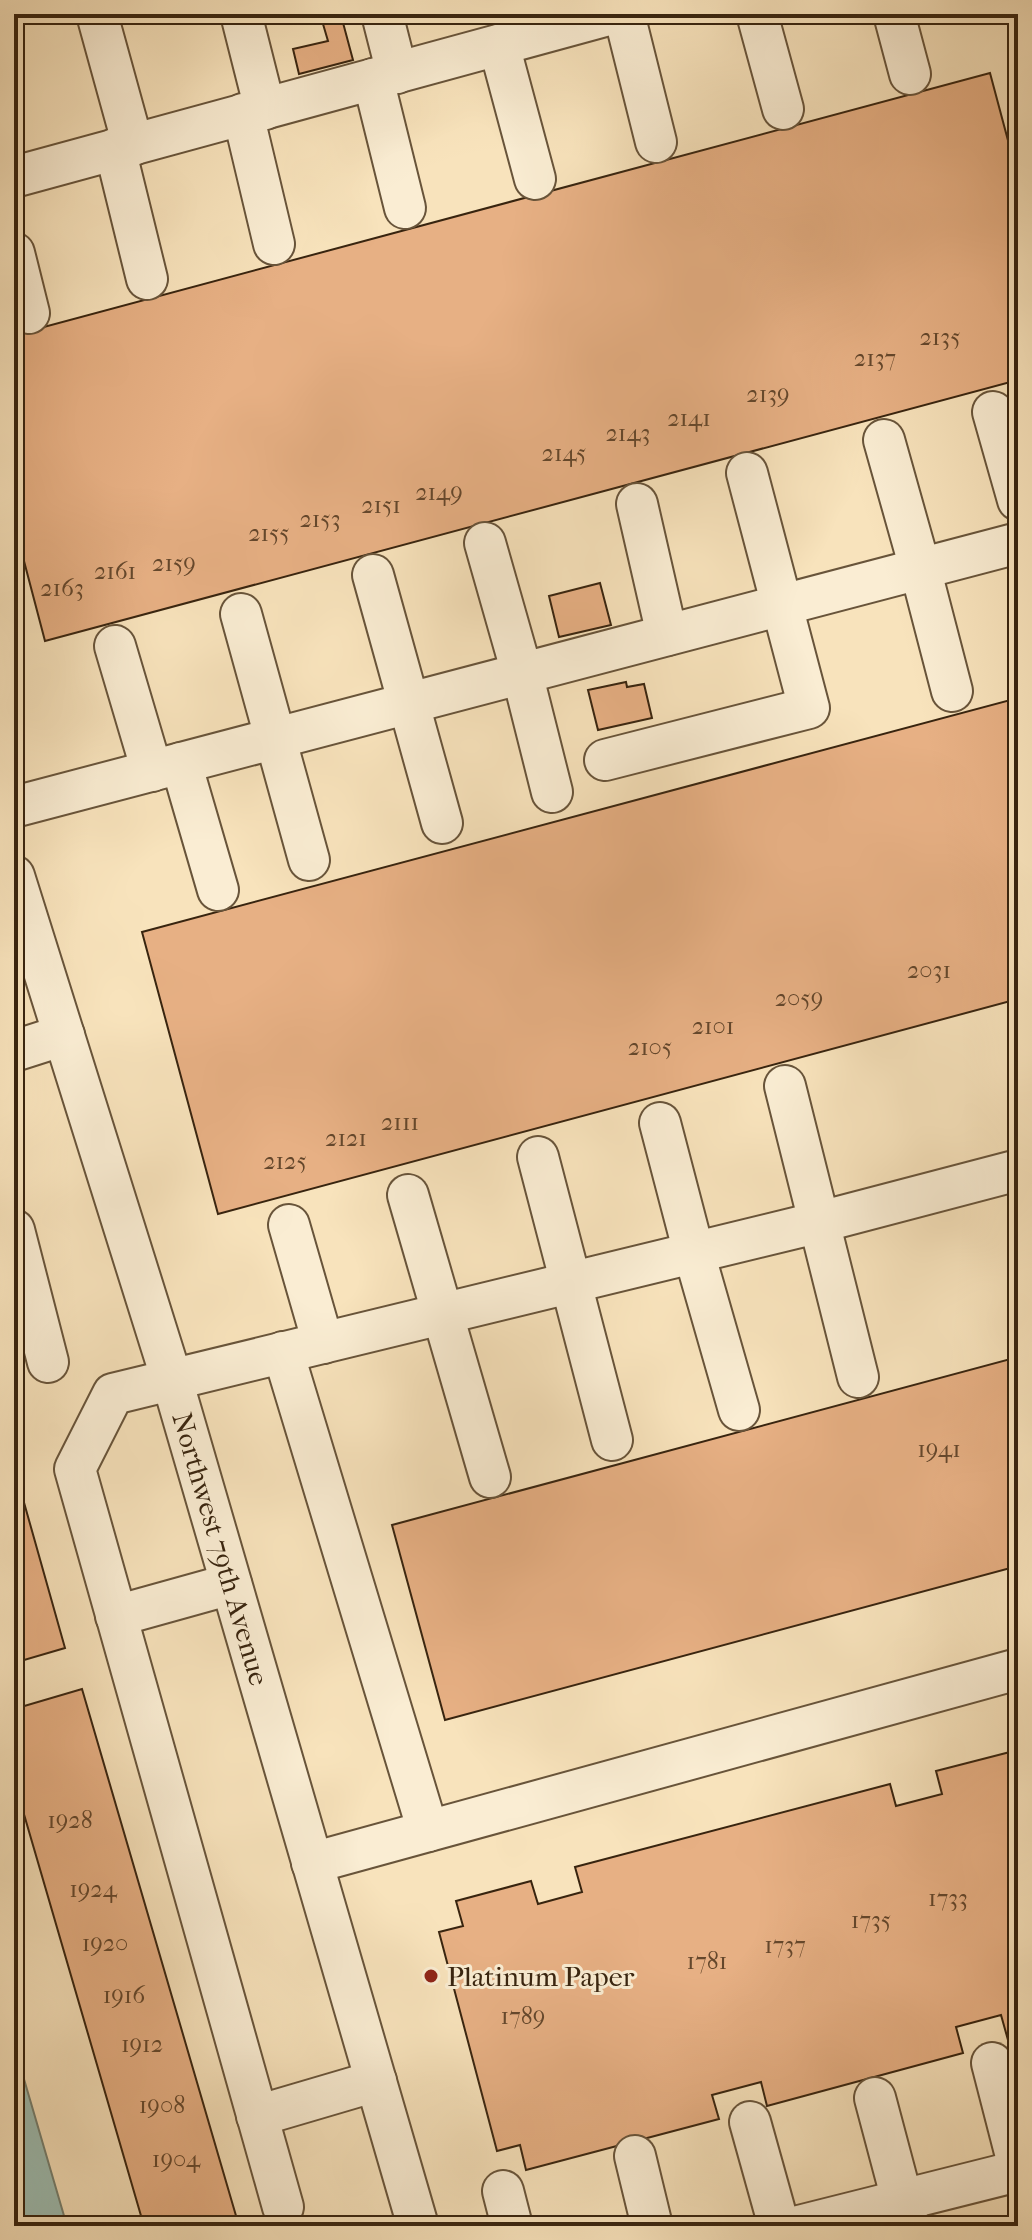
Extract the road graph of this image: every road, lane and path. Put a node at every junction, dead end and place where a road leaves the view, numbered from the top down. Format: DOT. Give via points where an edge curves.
graph roads {
  1 [pos="241,14"];
  2 [pos="382,14"];
  3 [pos="612,14"];
  4 [pos="624,14"];
  5 [pos="757,14"];
  6 [pos="894,14"];
  7 [pos="98,18"];
  8 [pos="511,33"];
  9 [pos="910,74"];
  10 [pos="385,76"];
  11 [pos="783,109"];
  12 [pos="254,112"];
  13 [pos="656,142"];
  14 [pos="124,147"];
  15 [pos="14,177"];
  16 [pos="535,179"];
  17 [pos="405,208"];
  18 [pos="274,244"];
  19 [pos="14,253"];
  20 [pos="147,279"];
  21 [pos="29,313"];
  22 [pos="993,412"];
  23 [pos="884,440"];
  24 [pos="747,473"];
  25 [pos="1018,500"];
  26 [pos="637,504"];
  27 [pos="485,543"];
  28 [pos="1018,543"];
  29 [pos="920,568"];
  30 [pos="373,575"];
  31 [pos="783,604"];
  32 [pos="241,614"];
  33 [pos="667,635"];
  34 [pos="115,646"];
  35 [pos="522,673"];
  36 [pos="952,691"];
  37 [pos="408,704"];
  38 [pos="276,738"];
  39 [pos="605,760"];
  40 [pos="166,767"];
  41 [pos="552,792"];
  42 [pos="14,807"];
  43 [pos="442,823"];
  44 [pos="309,860"];
  45 [pos="14,876"];
  46 [pos="218,890"];
  47 [pos="64,1035"];
  48 [pos="14,1051"];
  49 [pos="785,1086"];
  50 [pos="660,1123"];
  51 [pos="538,1157"];
  52 [pos="1018,1170"];
  53 [pos="408,1195"];
  54 [pos="820,1222"];
  55 [pos="289,1225"];
  56 [pos="14,1230"];
  57 [pos="694,1253"];
  58 [pos="570,1283"];
  59 [pos="443,1314"];
  60 [pos="323,1343"];
  61 [pos="283,1352"];
  62 [pos="48,1362"];
  63 [pos="858,1377"];
  64 [pos="172,1380"];
  65 [pos="739,1410"];
  66 [pos="612,1440"];
  67 [pos="490,1477"];
  68 [pos="231,1584"];
  69 [pos="116,1616"];
  70 [pos="1018,1669"];
  71 [pos="428,1831"];
  72 [pos="312,1863"];
  73 [pos="992,2063"];
  74 [pos="376,2081"];
  75 [pos="875,2098"];
  76 [pos="257,2116"];
  77 [pos="750,2122"];
  78 [pos="635,2156"];
  79 [pos="1018,2164"];
  80 [pos="1018,2171"];
  81 [pos="283,2207"];
  82 [pos="906,2214"];
  83 [pos="418,2226"];
  84 [pos="652,2226"];
  85 [pos="779,2226"];
  86 [pos="799,2226"];
  1 -- 12 [label="street"];
  2 -- 10 [label="street"];
  3 -- 8 [label="street"];
  4 -- 13 [label="street"];
  5 -- 11 [label="street"];
  6 -- 9 [label="street"];
  7 -- 14 [label="street"];
  8 -- 10 [label="street"];
  8 -- 16 [label="street"];
  10 -- 12 [label="street"];
  10 -- 17 [label="street"];
  12 -- 14 [label="street"];
  12 -- 18 [label="street"];
  14 -- 15 [label="street"];
  14 -- 20 [label="street"];
  19 -- 21 [label="street"];
  22 -- 25 [label="street"];
  23 -- 29 [label="street"];
  24 -- 31 [label="street"];
  26 -- 33 [label="street"];
  27 -- 35 [label="street"];
  28 -- 29 [label="street"];
  29 -- 31 [label="street"];
  29 -- 36 [label="street"];
  30 -- 37 [label="street"];
  31 -- 33 [label="street"];
  31 -- 39 [label="street" via="809,708"];
  32 -- 38 [label="street"];
  33 -- 35 [label="street"];
  34 -- 40 [label="street"];
  35 -- 37 [label="street"];
  35 -- 41 [label="street"];
  37 -- 38 [label="street"];
  37 -- 43 [label="street"];
  38 -- 40 [label="street"];
  38 -- 44 [label="street"];
  40 -- 42 [label="street"];
  40 -- 46 [label="street"];
  45 -- 47 [label="street, Northwest 79th Avenue"];
  47 -- 48 [label="street"];
  47 -- 64 [label="street, Northwest 79th Avenue"];
  49 -- 54 [label="street"];
  50 -- 57 [label="street"];
  51 -- 58 [label="street"];
  52 -- 54 [label="street"];
  53 -- 59 [label="street"];
  54 -- 57 [label="street"];
  54 -- 63 [label="street"];
  55 -- 60 [label="street"];
  56 -- 62 [label="street"];
  57 -- 58 [label="street"];
  57 -- 65 [label="street"];
  58 -- 59 [label="street"];
  58 -- 66 [label="street"];
  59 -- 60 [label="street"];
  59 -- 67 [label="street"];
  60 -- 61 [label="street"];
  61 -- 64 [label="street"];
  61 -- 71 [label="street"];
  64 -- 68 [label="street, Northwest 79th Avenue"];
  64 -- 69 [label="street" via="113,1394 75,1469"];
  68 -- 69 [label="street"];
  68 -- 72 [label="street, Northwest 79th Avenue"];
  69 -- 76 [label="street"];
  70 -- 71 [label="street"];
  71 -- 72 [label="street"];
  72 -- 74 [label="street, Northwest 79th Avenue"];
  73 -- 79 [label="street"];
  74 -- 76 [label="street"];
  74 -- 83 [label="street, Northwest 79th Avenue"];
  75 -- 82 [label="street"];
  76 -- 81 [label="street"];
  77 -- 85 [label="street"];
  78 -- 84 [label="street"];
  80 -- 82 [label="street"];
  82 -- 86 [label="street"];
}
